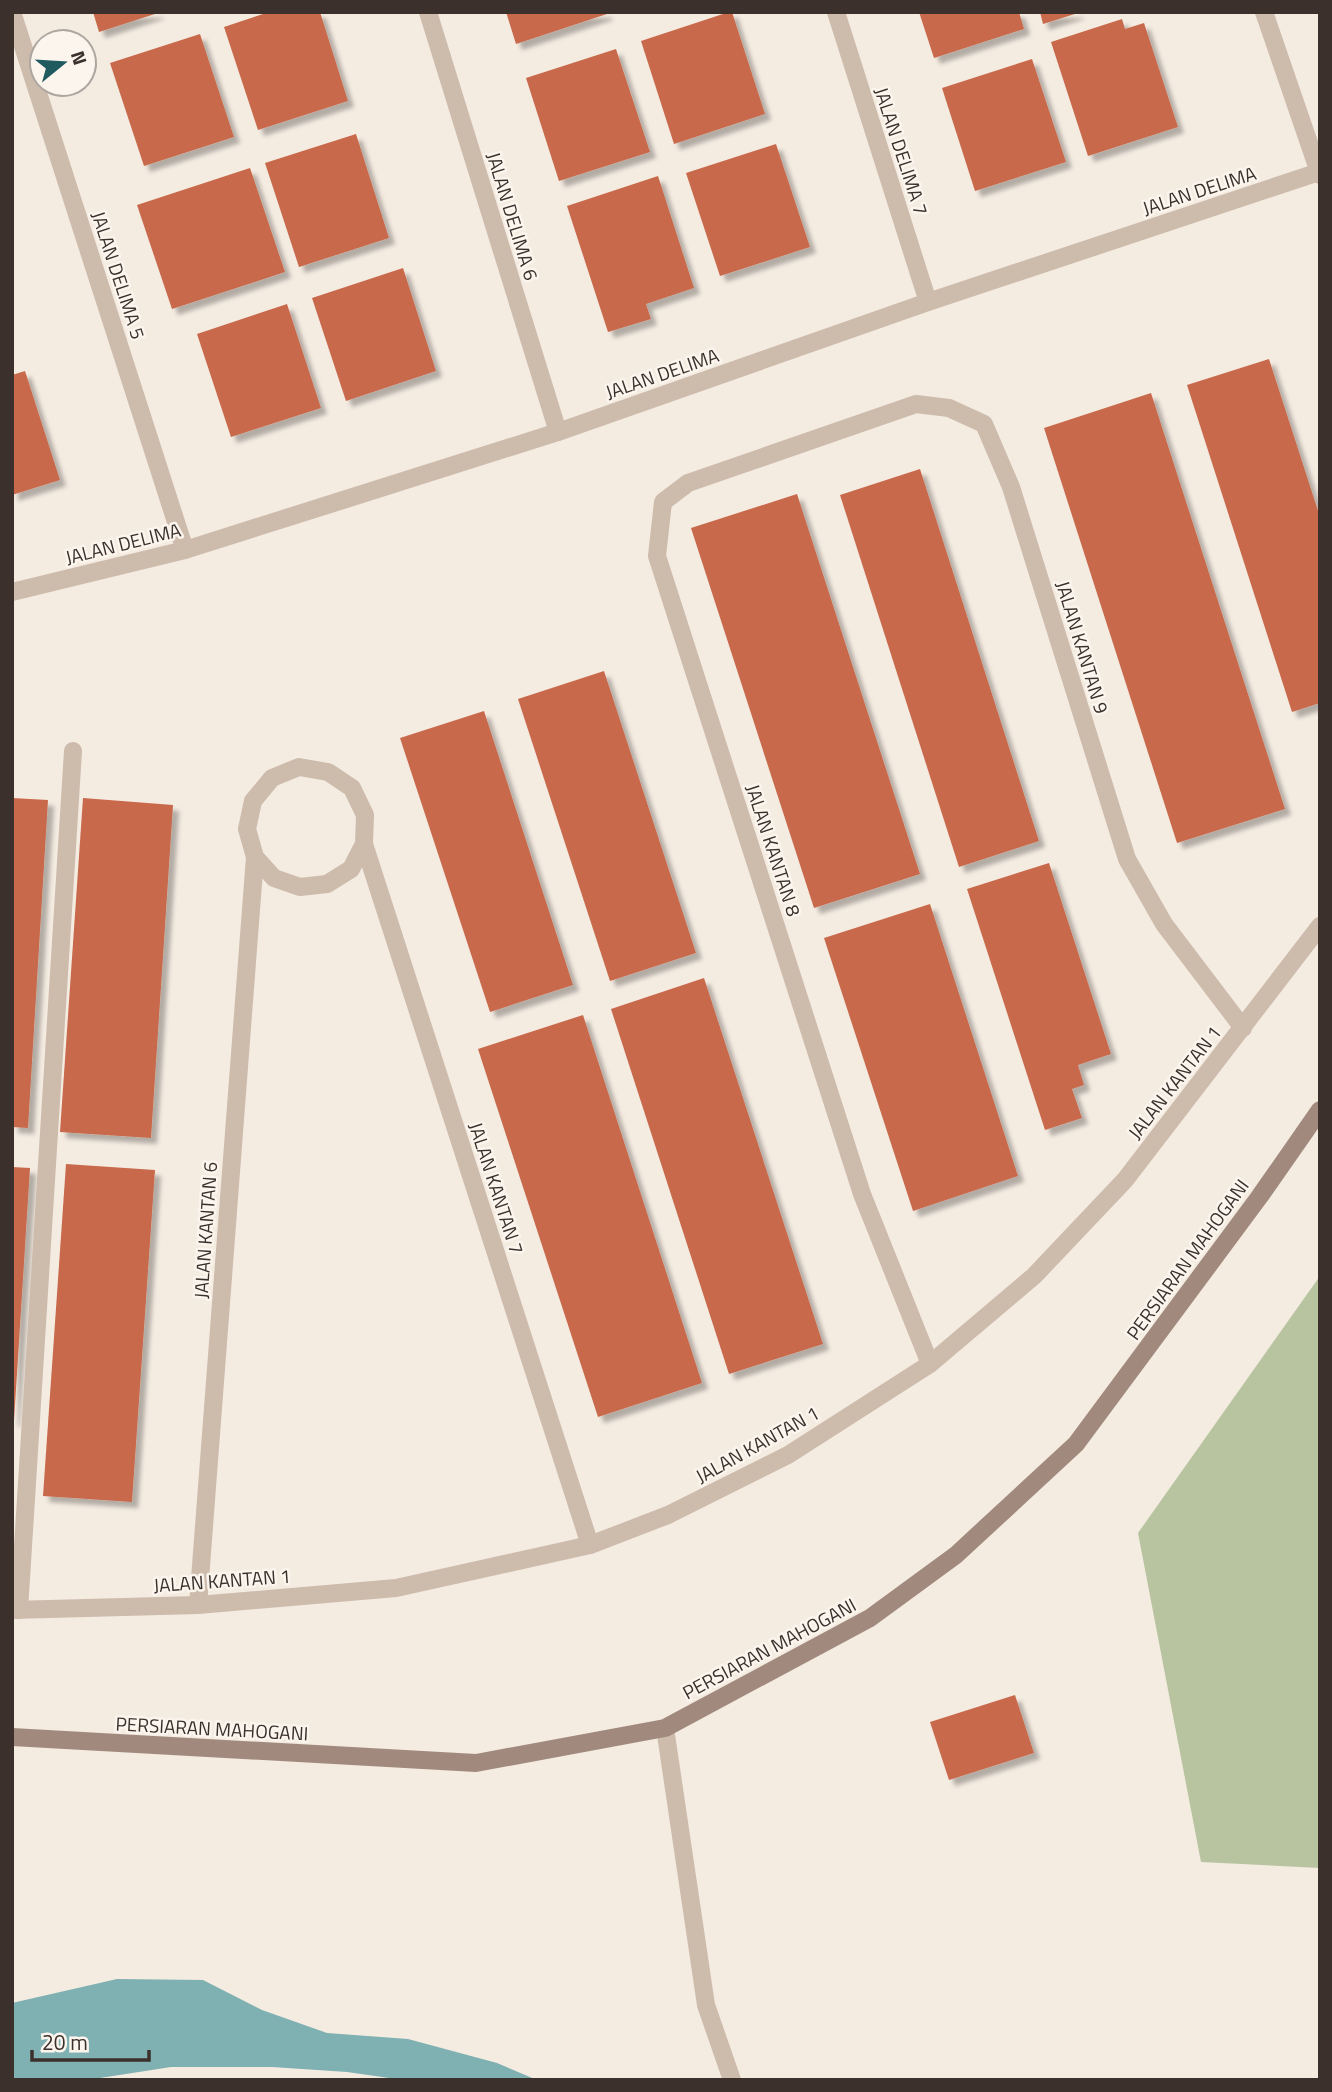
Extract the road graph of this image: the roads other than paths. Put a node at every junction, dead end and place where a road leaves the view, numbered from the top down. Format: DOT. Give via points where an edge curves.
graph roads {
  1 [pos="12,12"];
  2 [pos="428,12"];
  3 [pos="836,12"];
  4 [pos="1264,12"];
  5 [pos="1319,173"];
  6 [pos="928,302"];
  7 [pos="558,432"];
  8 [pos="815,439"];
  9 [pos="185,550"];
  10 [pos="12,592"];
  11 [pos="73,751"];
  12 [pos="364,845"];
  13 [pos="255,858"];
  14 [pos="1320,926"];
  15 [pos="1243,1028"];
  16 [pos="1320,1110"];
  17 [pos="930,1363"];
  18 [pos="590,1545"];
  19 [pos="198,1605"];
  20 [pos="16,1610"];
  21 [pos="665,1728"];
  22 [pos="12,1737"];
  23 [pos="732,2080"];
  1 -- 9 [label="street, JALAN DELIMA 5"];
  2 -- 7 [label="street, JALAN DELIMA 6"];
  3 -- 6 [label="street, JALAN DELIMA 7"];
  4 -- 5 [label="street"];
  5 -- 6 [label="street, JALAN DELIMA"];
  6 -- 7 [label="street, JALAN DELIMA"];
  7 -- 9 [label="street, JALAN DELIMA"];
  8 -- 15 [label="street, JALAN KANTAN 9" via="916,404 949,408 984,424 1011,487 1127,859 1164,924"];
  8 -- 17 [label="street, JALAN KANTAN 8" via="688,483 663,502 657,556 862,1194"];
  9 -- 10 [label="street, JALAN DELIMA"];
  11 -- 20 [label="street"];
  12 -- 13 [label="street" via="351,869 327,884 300,887 274,878"];
  12 -- 13 [label="street" via="365,815 352,788 328,772 299,767 272,778 253,801 247,829"];
  12 -- 18 [label="street, JALAN KANTAN 7"];
  13 -- 19 [label="street, JALAN KANTAN 6"];
  14 -- 15 [label="street, JALAN KANTAN 1"];
  15 -- 17 [label="street, JALAN KANTAN 1" via="1125,1180 1034,1276"];
  16 -- 21 [label="main road, PERSIARAN MAHOGANI" via="1076,1444 956,1555 870,1618"];
  17 -- 18 [label="street, JALAN KANTAN 1" via="788,1455 668,1515"];
  18 -- 19 [label="street, JALAN KANTAN 1" via="396,1587"];
  19 -- 20 [label="street, JALAN KANTAN 1"];
  21 -- 22 [label="main road, PERSIARAN MAHOGANI" via="476,1763"];
  21 -- 23 [label="street" via="706,2005"];
}
